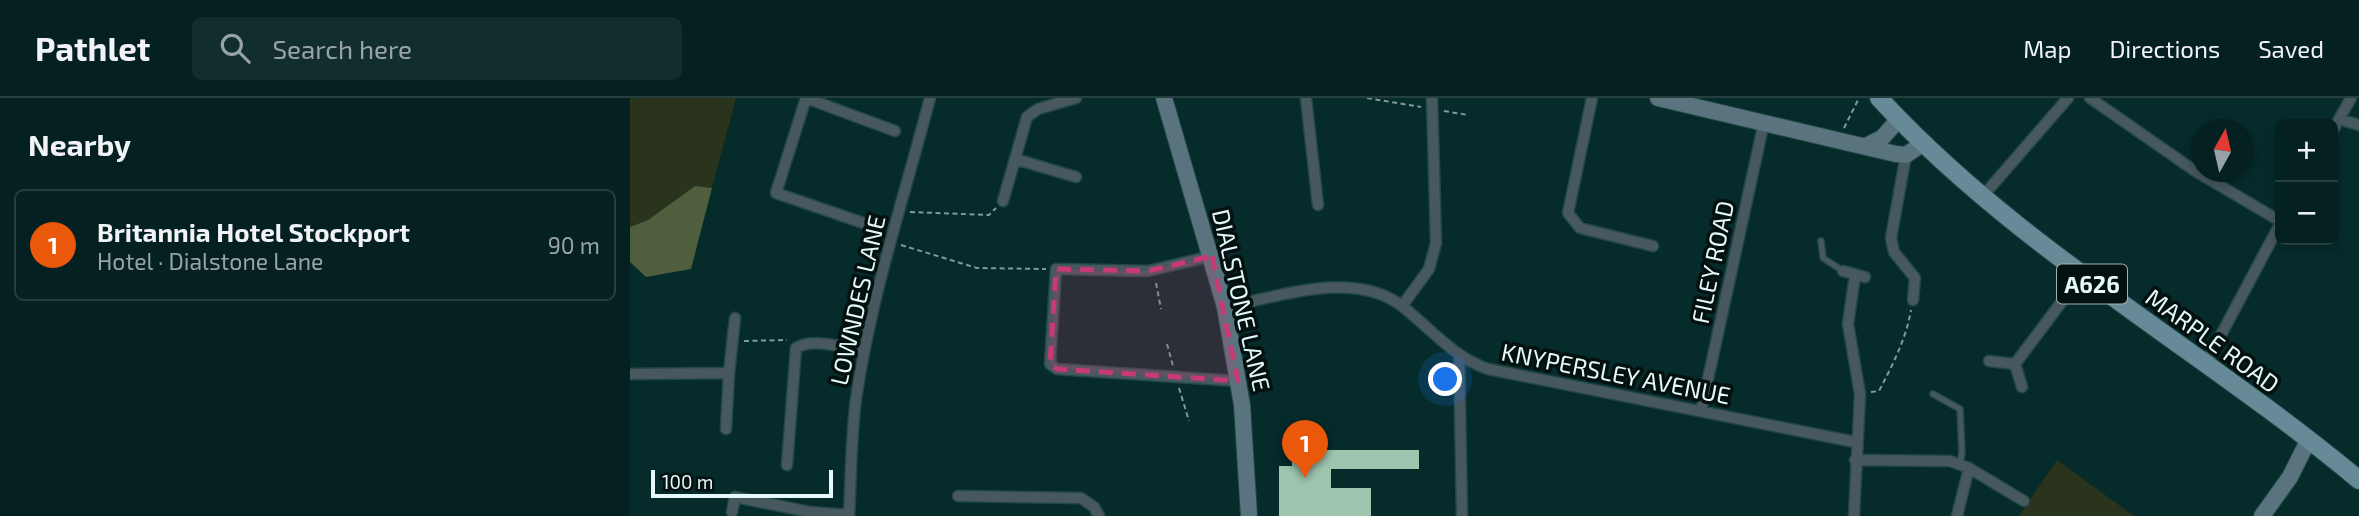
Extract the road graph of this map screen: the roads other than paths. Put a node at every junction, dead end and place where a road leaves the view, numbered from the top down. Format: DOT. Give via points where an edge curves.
graph roads {
  1 [pos="806,98"];
  2 [pos="930,98"];
  3 [pos="1076,98"];
  4 [pos="1164,98"];
  5 [pos="1306,98"];
  6 [pos="1592,98"];
  7 [pos="1658,98"];
  8 [pos="1879,98"];
  9 [pos="2068,98"];
  10 [pos="2090,98"];
  11 [pos="2351,98"];
  12 [pos="1432,104"];
  13 [pos="2339,119"];
  14 [pos="1764,122"];
  15 [pos="2359,125"];
  16 [pos="895,131"];
  17 [pos="1910,131"];
  18 [pos="1868,145"];
  19 [pos="1906,155"];
  20 [pos="1016,159"];
  21 [pos="1076,177"];
  22 [pos="1983,196"];
  23 [pos="1003,201"];
  24 [pos="1318,205"];
  25 [pos="2275,220"];
  26 [pos="872,226"];
  27 [pos="2275,232"];
  28 [pos="1821,241"];
  29 [pos="1653,246"];
  30 [pos="1212,256"];
  31 [pos="1843,271"];
  32 [pos="2081,276"];
  33 [pos="1913,300"];
  34 [pos="1402,306"];
  35 [pos="1225,307"];
  36 [pos="734,318"];
  37 [pos="864,351"];
  38 [pos="1459,354"];
  39 [pos="1989,361"];
  40 [pos="2206,363"];
  41 [pos="2015,364"];
  42 [pos="729,373"];
  43 [pos="630,374"];
  44 [pos="1238,381"];
  45 [pos="2022,387"];
  46 [pos="1933,394"];
  47 [pos="1701,411"];
  48 [pos="726,429"];
  49 [pos="1855,442"];
  50 [pos="2315,444"];
  51 [pos="1854,460"];
  52 [pos="787,465"];
  53 [pos="1964,466"];
  54 [pos="2359,480"];
  55 [pos="958,496"];
  56 [pos="2024,501"];
  57 [pos="732,512"];
  58 [pos="849,516"];
  59 [pos="1099,516"];
  60 [pos="1250,516"];
  61 [pos="1462,516"];
  62 [pos="1854,516"];
  63 [pos="1957,516"];
  64 [pos="2262,516"];
  1 -- 16 [label="street"];
  1 -- 26 [label="street" via="776,193"];
  2 -- 37 [label="street, LOWNDES LANE"];
  3 -- 20 [label="street" via="1027,117"];
  4 -- 30 [label="street, DIALSTONE LANE"];
  5 -- 24 [label="street"];
  6 -- 29 [label="street" via="1568,213 1580,228"];
  7 -- 14 [label="street"];
  8 -- 17 [label="main road, A626"];
  9 -- 22 [label="street"];
  10 -- 25 [label="street"];
  11 -- 13 [label="street"];
  12 -- 34 [label="street" via="1436,243 1429,269"];
  13 -- 15 [label="street"];
  14 -- 18 [label="street"];
  14 -- 47 [label="street, FILEY ROAD"];
  17 -- 18 [label="street"];
  17 -- 19 [label="street"];
  17 -- 22 [label="main road, MARPLE ROAD / A626"];
  18 -- 19 [label="street"];
  19 -- 33 [label="street" via="1891,238 1894,252 1914,278"];
  20 -- 21 [label="street"];
  20 -- 23 [label="street"];
  22 -- 32 [label="main road, MARPLE ROAD / A626"];
  27 -- 40 [label="street"];
  28 -- 31 [label="lane" via="1823,258"];
  30 -- 35 [label="street, DIALSTONE LANE"];
  30 -- 44 [label="street" via="1153,270 1056,269 1050,364 1057,369"];
  31 -- 49 [label="street" via="1860,276 1848,324 1860,394"];
  32 -- 40 [label="main road, MARPLE ROAD / A626"];
  32 -- 41 [label="street"];
  34 -- 35 [label="street, KNYPERSLEY AVENUE" via="1377,294 1340,287"];
  34 -- 38 [label="street, KNYPERSLEY AVENUE"];
  35 -- 44 [label="street, DIALSTONE LANE"];
  36 -- 42 [label="street"];
  37 -- 52 [label="street" via="814,344 796,348"];
  37 -- 58 [label="street, LOWNDES LANE"];
  38 -- 47 [label="street, KNYPERSLEY AVENUE" via="1507,374"];
  38 -- 61 [label="street"];
  39 -- 41 [label="street"];
  40 -- 50 [label="main road, MARPLE ROAD / A626"];
  41 -- 45 [label="street"];
  42 -- 43 [label="street"];
  42 -- 48 [label="street"];
  44 -- 60 [label="street, DIALSTONE LANE"];
  46 -- 53 [label="lane" via="1959,409"];
  47 -- 49 [label="street, KNYPERSLEY AVENUE"];
  49 -- 51 [label="street"];
  50 -- 54 [label="main road, MARPLE ROAD / A626"];
  50 -- 64 [label="street"];
  51 -- 53 [label="street" via="1940,460"];
  51 -- 62 [label="street"];
  53 -- 56 [label="street"];
  53 -- 63 [label="street"];
  55 -- 59 [label="street" via="1081,498"];
  57 -- 58 [label="street" via="735,497"];
}
